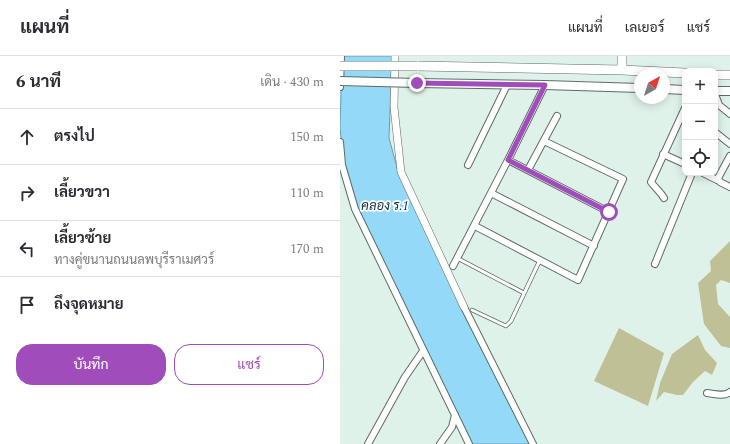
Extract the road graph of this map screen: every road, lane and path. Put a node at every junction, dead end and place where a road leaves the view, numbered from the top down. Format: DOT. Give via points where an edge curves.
graph roads {
  1 [pos="341,56"];
  2 [pos="395,56"];
  3 [pos="622,56"];
  4 [pos="340,66"];
  5 [pos="622,70"];
  6 [pos="682,73"];
  7 [pos="718,74"];
  8 [pos="730,75"];
  9 [pos="340,81"];
  10 [pos="507,85"];
  11 [pos="545,85"];
  12 [pos="340,87"];
  13 [pos="634,88"];
  14 [pos="670,89"];
  15 [pos="682,90"];
  16 [pos="718,91"];
  17 [pos="730,91"];
  18 [pos="718,102"];
  19 [pos="682,114"];
  20 [pos="730,114"];
  21 [pos="557,116"];
  22 [pos="718,134"];
  23 [pos="544,141"];
  24 [pos="340,142"];
  25 [pos="730,144"];
  26 [pos="663,154"];
  27 [pos="730,156"];
  28 [pos="508,160"];
  29 [pos="682,163"];
  30 [pos="468,165"];
  31 [pos="528,170"];
  32 [pos="691,176"];
  33 [pos="710,176"];
  34 [pos="718,179"];
  35 [pos="730,187"];
  36 [pos="491,193"];
  37 [pos="664,198"];
  38 [pos="609,212"];
  39 [pos="474,226"];
  40 [pos="594,246"];
  41 [pos="457,258"];
  42 [pos="540,260"];
  43 [pos="655,264"];
  44 [pos="453,266"];
  45 [pos="524,293"];
  46 [pos="464,307"];
  47 [pos="472,310"];
  48 [pos="423,351"];
  49 [pos="730,392"];
  50 [pos="707,394"];
  51 [pos="455,415"];
  52 [pos="368,444"];
  53 [pos="440,444"];
  54 [pos="469,444"];
  55 [pos="533,444"];
  1 -- 12 [label="street"];
  2 -- 46 [label="street" via="394,107 401,172"];
  3 -- 5 [label="main road"];
  4 -- 5 [label="main road, bridge"];
  5 -- 6 [label="main road"];
  7 -- 8 [label="main road"];
  9 -- 10 [label="main road, bridge"];
  10 -- 11 [label="main road"];
  10 -- 30 [label="street"];
  11 -- 13 [label="main road"];
  11 -- 28 [label="street"];
  14 -- 15 [label="main road"];
  16 -- 17 [label="main road"];
  18 -- 20 [label="street"];
  19 -- 26 [label="street"];
  21 -- 23 [label="street"];
  22 -- 25 [label="street"];
  23 -- 31 [label="street"];
  23 -- 38 [label="street" via="623,179"];
  24 -- 48 [label="street" via="342,165 356,209"];
  26 -- 29 [label="street"];
  26 -- 37 [label="street" via="651,182"];
  27 -- 34 [label="street"];
  28 -- 31 [label="street"];
  28 -- 36 [label="street"];
  31 -- 38 [label="street"];
  32 -- 43 [label="street"];
  33 -- 34 [label="street"];
  34 -- 35 [label="street"];
  36 -- 39 [label="street"];
  36 -- 40 [label="street"];
  38 -- 40 [label="street"];
  39 -- 41 [label="street"];
  39 -- 42 [label="street"];
  40 -- 42 [label="street" via="578,280"];
  41 -- 44 [label="street"];
  41 -- 45 [label="lane"];
  42 -- 45 [label="lane"];
  45 -- 47 [label="lane" via="506,326"];
  46 -- 55 [label="street"];
  48 -- 51 [label="street"];
  48 -- 52 [label="street" via="405,377"];
  49 -- 50 [label="street" via="722,395"];
  51 -- 53 [label="street" via="452,427"];
  51 -- 54 [label="street"];
}
